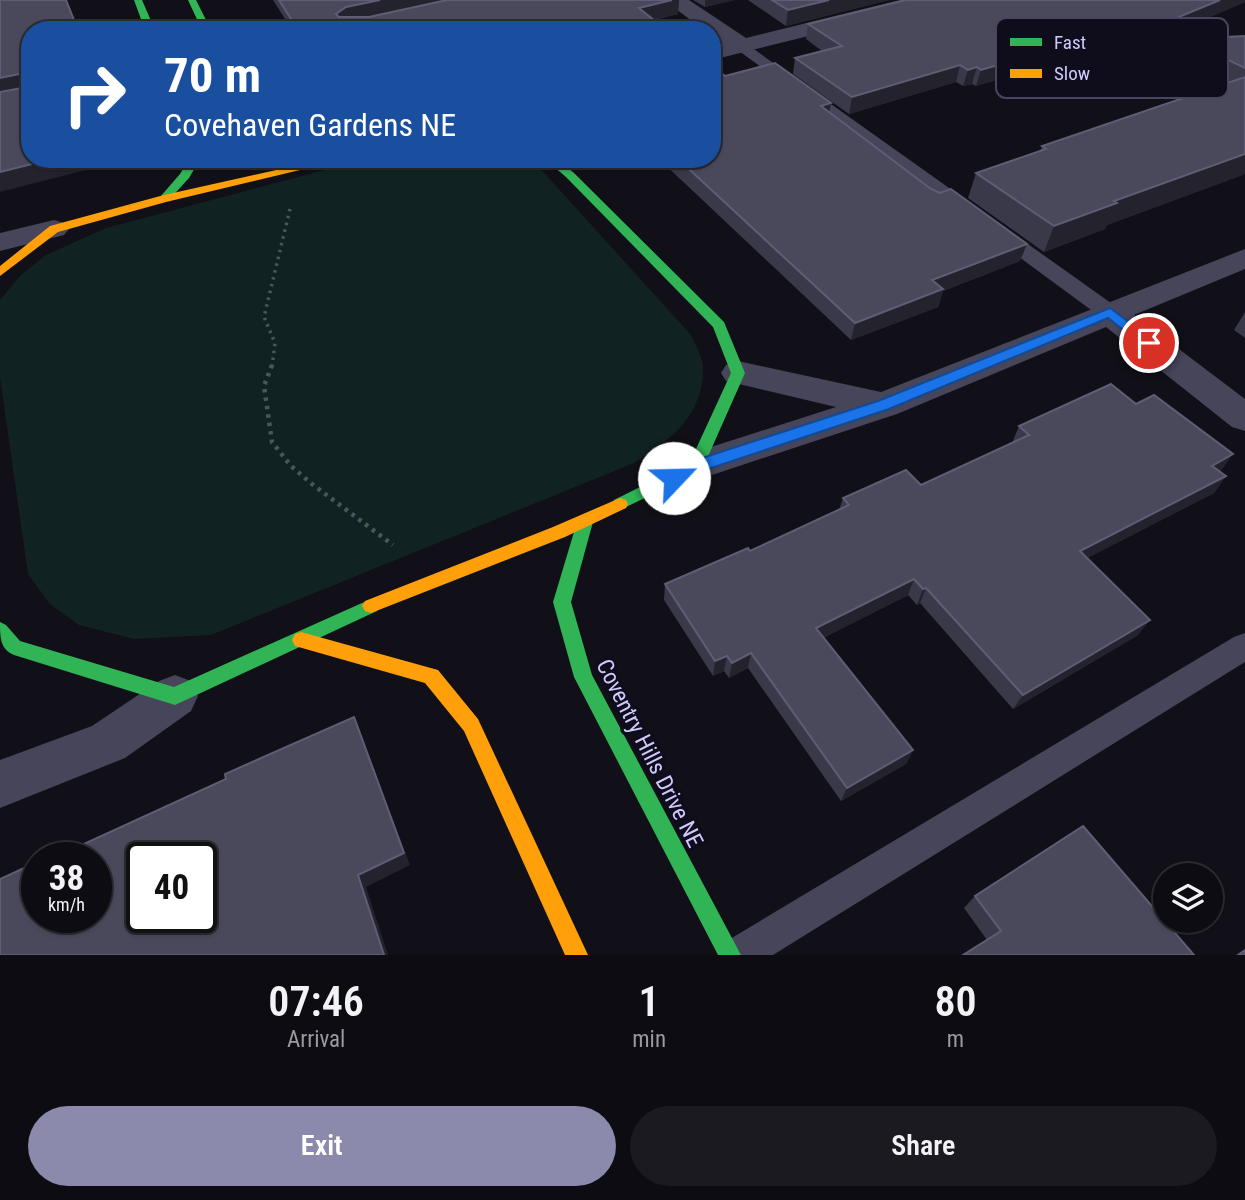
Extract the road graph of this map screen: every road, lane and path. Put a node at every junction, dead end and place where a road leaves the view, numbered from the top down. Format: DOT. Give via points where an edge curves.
graph roads {
  1 [pos="138,0"];
  2 [pos="192,0"];
  3 [pos="675,0"];
  4 [pos="926,0"];
  5 [pos="146,21"];
  6 [pos="202,21"];
  7 [pos="706,21"];
  8 [pos="721,31"];
  9 [pos="741,45"];
  10 [pos="721,51"];
  11 [pos="190,168"];
  12 [pos="307,168"];
  13 [pos="561,168"];
  14 [pos="296,171"];
  15 [pos="164,200"];
  16 [pos="54,229"];
  17 [pos="0,242"];
  18 [pos="1245,258"];
  19 [pos="0,272"];
  20 [pos="1110,313"];
  21 [pos="738,373"];
  22 [pos="884,405"];
  23 [pos="1245,418"];
  24 [pos="696,466"];
  25 [pos="585,522"];
  26 [pos="426,581"];
  27 [pos="301,640"];
  28 [pos="1245,646"];
  29 [pos="4,647"];
  30 [pos="175,696"];
  31 [pos="0,784"];
  32 [pos="577,955"];
  33 [pos="730,955"];
  34 [pos="738,955"];
  1 -- 5 [label="street"];
  2 -- 6 [label="street"];
  3 -- 7 [label="street"];
  4 -- 9 [label="street"];
  8 -- 9 [label="street"];
  9 -- 10 [label="street"];
  9 -- 20 [label="lane"];
  11 -- 15 [label="street"];
  12 -- 14 [label="street"];
  13 -- 21 [label="street" via="719,325"];
  14 -- 15 [label="street"];
  14 -- 26 [label="path" via="298,180 264,317 275,343 272,369 264,386 272,442 291,466 398,548"];
  15 -- 16 [label="street"];
  16 -- 17 [label="street"];
  16 -- 19 [label="street"];
  18 -- 20 [label="street"];
  20 -- 22 [label="street"];
  20 -- 23 [label="street"];
  21 -- 22 [label="street"];
  21 -- 24 [label="street"];
  22 -- 24 [label="street"];
  24 -- 25 [label="street"];
  25 -- 26 [label="street"];
  25 -- 33 [label="street, Coventry Hills Drive NE" via="562,601 583,677"];
  26 -- 27 [label="street"];
  27 -- 30 [label="street"];
  27 -- 32 [label="street" via="431,676 471,725"];
  28 -- 34 [label="lane"];
  29 -- 30 [label="street"];
  30 -- 31 [label="street" via="108,742"];
}
